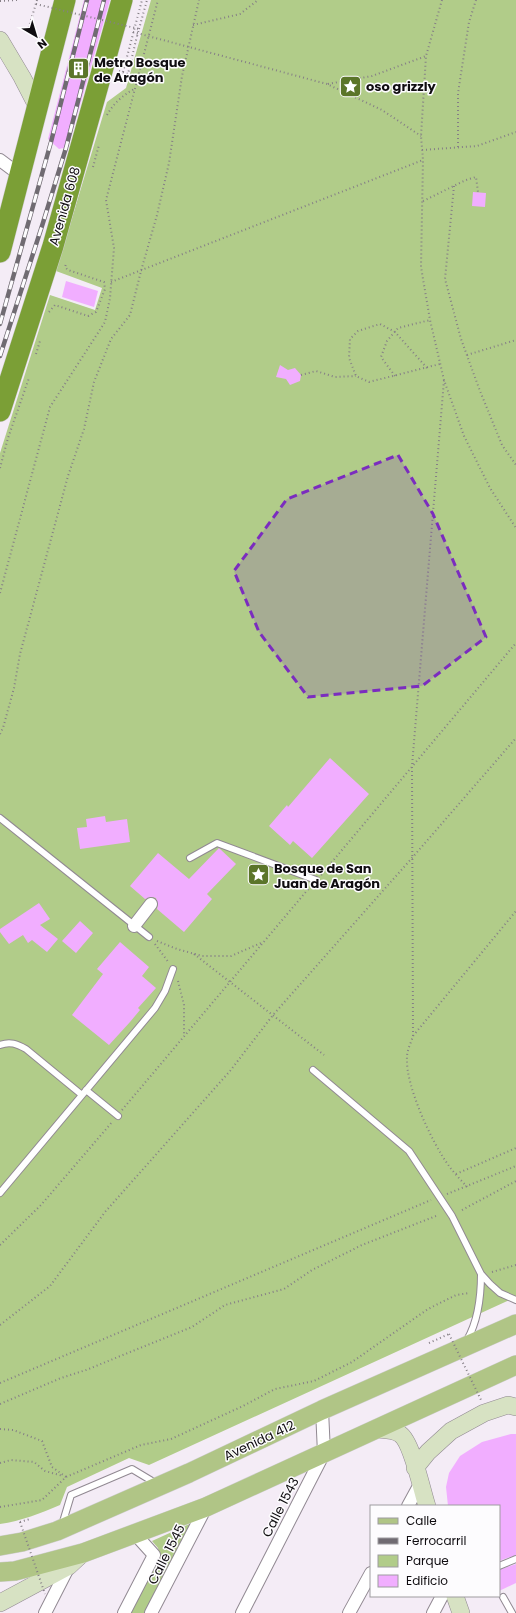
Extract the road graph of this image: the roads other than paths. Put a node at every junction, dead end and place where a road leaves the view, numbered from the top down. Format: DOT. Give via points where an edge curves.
graph roads {
  1 [pos="65,0"];
  2 [pos="122,0"];
  3 [pos="0,40"];
  4 [pos="37,106"];
  5 [pos="0,160"];
  6 [pos="20,175"];
  7 [pos="0,252"];
  8 [pos="0,410"];
  9 [pos="0,818"];
  10 [pos="190,858"];
  11 [pos="316,880"];
  12 [pos="151,904"];
  13 [pos="134,926"];
  14 [pos="149,937"];
  15 [pos="172,968"];
  16 [pos="0,1045"];
  17 [pos="313,1070"];
  18 [pos="84,1092"];
  19 [pos="118,1116"];
  20 [pos="0,1193"];
  21 [pos="481,1274"];
  22 [pos="516,1300"];
  23 [pos="516,1324"];
  24 [pos="462,1348"];
  25 [pos="516,1365"];
  26 [pos="516,1407"];
  27 [pos="322,1410"];
  28 [pos="376,1429"];
  29 [pos="324,1453"];
  30 [pos="418,1476"];
  31 [pos="160,1486"];
  32 [pos="408,1505"];
  33 [pos="427,1505"];
  34 [pos="206,1507"];
  35 [pos="60,1530"];
  36 [pos="135,1534"];
  37 [pos="0,1546"];
  38 [pos="516,1558"];
  39 [pos="76,1559"];
  40 [pos="500,1566"];
  41 [pos="0,1572"];
  42 [pos="370,1575"];
  43 [pos="40,1588"];
  44 [pos="0,1590"];
  45 [pos="503,1596"];
  46 [pos="441,1597"];
  47 [pos="455,1597"];
  48 [pos="0,1603"];
  49 [pos="45,1613"];
  50 [pos="124,1613"];
  51 [pos="151,1613"];
  52 [pos="242,1613"];
  53 [pos="349,1613"];
  54 [pos="432,1613"];
  55 [pos="461,1613"];
  56 [pos="512,1613"];
  1 -- 4 [label="highway"];
  2 -- 8 [label="highway, Avenida 608" via="53,246"];
  3 -- 4 [label="street"];
  4 -- 6 [label="highway"];
  5 -- 6 [label="street"];
  6 -- 7 [label="highway"];
  9 -- 13 [label="lane"];
  10 -- 11 [label="lane" via="217,843"];
  12 -- 13 [label="street"];
  13 -- 14 [label="lane"];
  15 -- 18 [label="lane" via="165,992 155,1008"];
  16 -- 18 [label="lane" via="7,1042 16,1043"];
  17 -- 21 [label="lane" via="409,1151 452,1216"];
  18 -- 19 [label="lane"];
  18 -- 20 [label="lane"];
  21 -- 22 [label="lane" via="500,1293"];
  21 -- 24 [label="lane" via="480,1301 469,1337"];
  23 -- 24 [label="main road, Avenida 412"];
  24 -- 27 [label="main road, Avenida 412"];
  25 -- 28 [label="main road"];
  26 -- 30 [label="street" via="508,1405 484,1413 451,1431 428,1452"];
  27 -- 29 [label="street, Calle 1543"];
  27 -- 31 [label="main road, Avenida 412"];
  28 -- 29 [label="main road"];
  28 -- 30 [label="street" via="391,1430 406,1440"];
  29 -- 34 [label="main road"];
  29 -- 52 [label="street, Calle 1543"];
  30 -- 32 [label="street"];
  30 -- 33 [label="street"];
  31 -- 35 [label="main road, Avenida 412"];
  31 -- 35 [label="lane" via="132,1469 71,1495"];
  34 -- 36 [label="main road"];
  34 -- 51 [label="street, Calle 1545"];
  35 -- 37 [label="main road, Avenida 412"];
  36 -- 39 [label="main road"];
  36 -- 50 [label="street, Calle 1545" via="154,1555"];
  38 -- 40 [label="lane"];
  39 -- 41 [label="main road"];
  39 -- 43 [label="street"];
  39 -- 49 [label="street"];
  42 -- 53 [label="street"];
  43 -- 44 [label="street"];
  43 -- 48 [label="street"];
  45 -- 56 [label="lane"];
  46 -- 54 [label="street"];
  47 -- 55 [label="street"];
}
